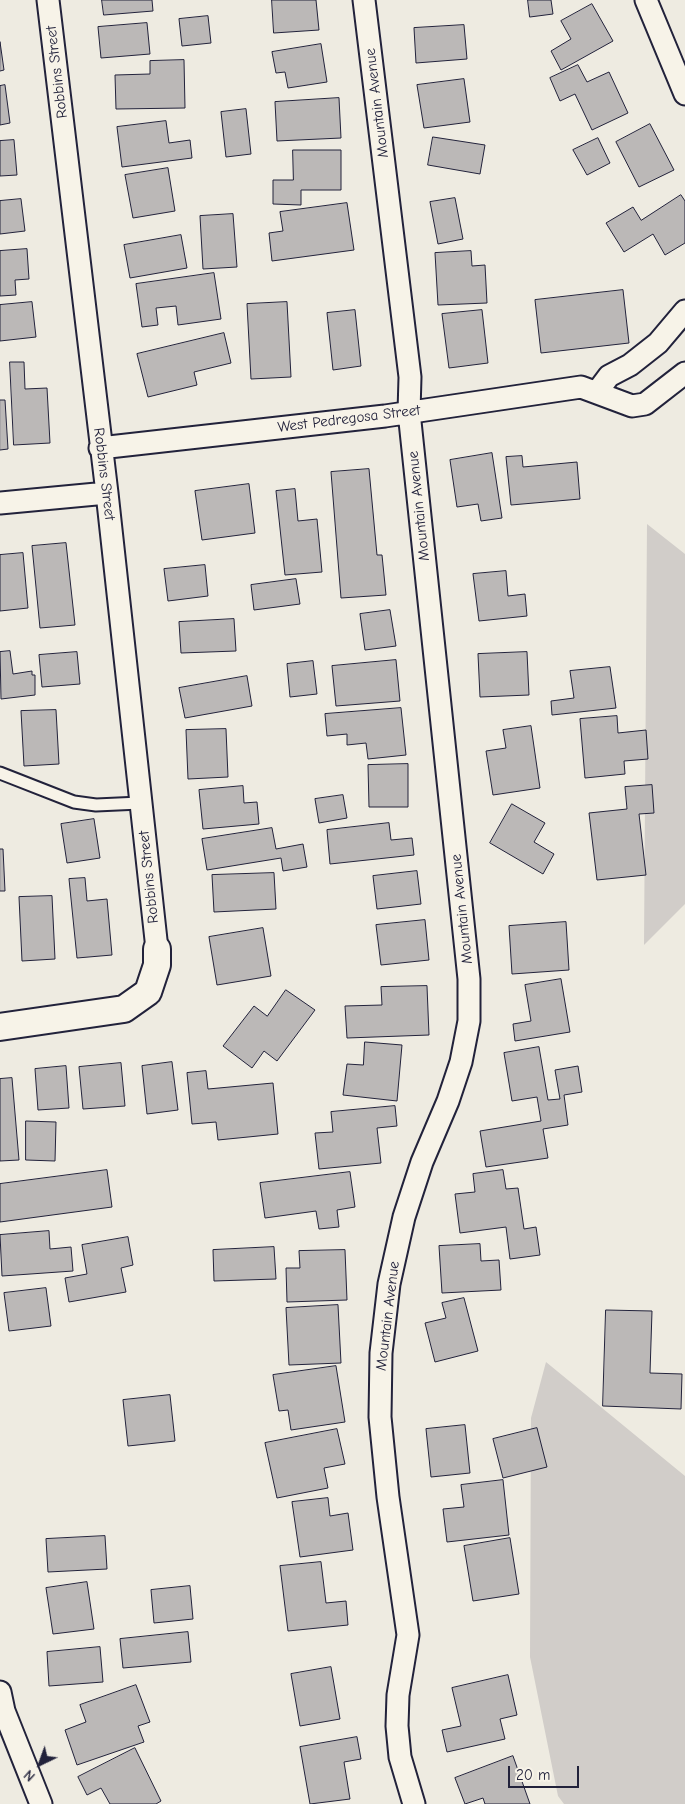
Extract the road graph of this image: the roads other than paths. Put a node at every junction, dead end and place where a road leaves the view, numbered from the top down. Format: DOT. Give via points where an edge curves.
graph roads {
  1 [pos="48,0"];
  2 [pos="364,0"];
  3 [pos="646,0"];
  4 [pos="685,94"];
  5 [pos="685,311"];
  6 [pos="685,373"];
  7 [pos="596,392"];
  8 [pos="409,412"];
  9 [pos="100,448"];
  10 [pos="107,492"];
  11 [pos="0,503"];
  12 [pos="0,773"];
  13 [pos="140,803"];
  14 [pos="157,948"];
  15 [pos="0,1027"];
  16 [pos="0,1692"];
  17 [pos="41,1804"];
  18 [pos="414,1804"];
  1 -- 9 [label="street, Robbins Street"];
  2 -- 8 [label="street, Mountain Avenue" via="410,377"];
  3 -- 4 [label="street"];
  5 -- 7 [label="street" via="658,343 630,365 609,376"];
  6 -- 7 [label="street, West Pedregosa Street" via="645,404 632,406"];
  7 -- 8 [label="street, West Pedregosa Street" via="581,387"];
  8 -- 9 [label="street, West Pedregosa Street"];
  8 -- 18 [label="street, Mountain Avenue" via="469,979 469,1021 462,1062 404,1217 389,1284 381,1353 380,1417 408,1635 398,1695 397,1726 400,1757"];
  9 -- 10 [label="street, Robbins Street"];
  10 -- 11 [label="street" via="74,498"];
  10 -- 13 [label="street, Robbins Street"];
  12 -- 13 [label="lane" via="74,802 96,805"];
  13 -- 14 [label="street, Robbins Street"];
  14 -- 15 [label="street" via="157,965 148,992 124,1009"];
  16 -- 17 [label="street" via="7,1719"];
}
